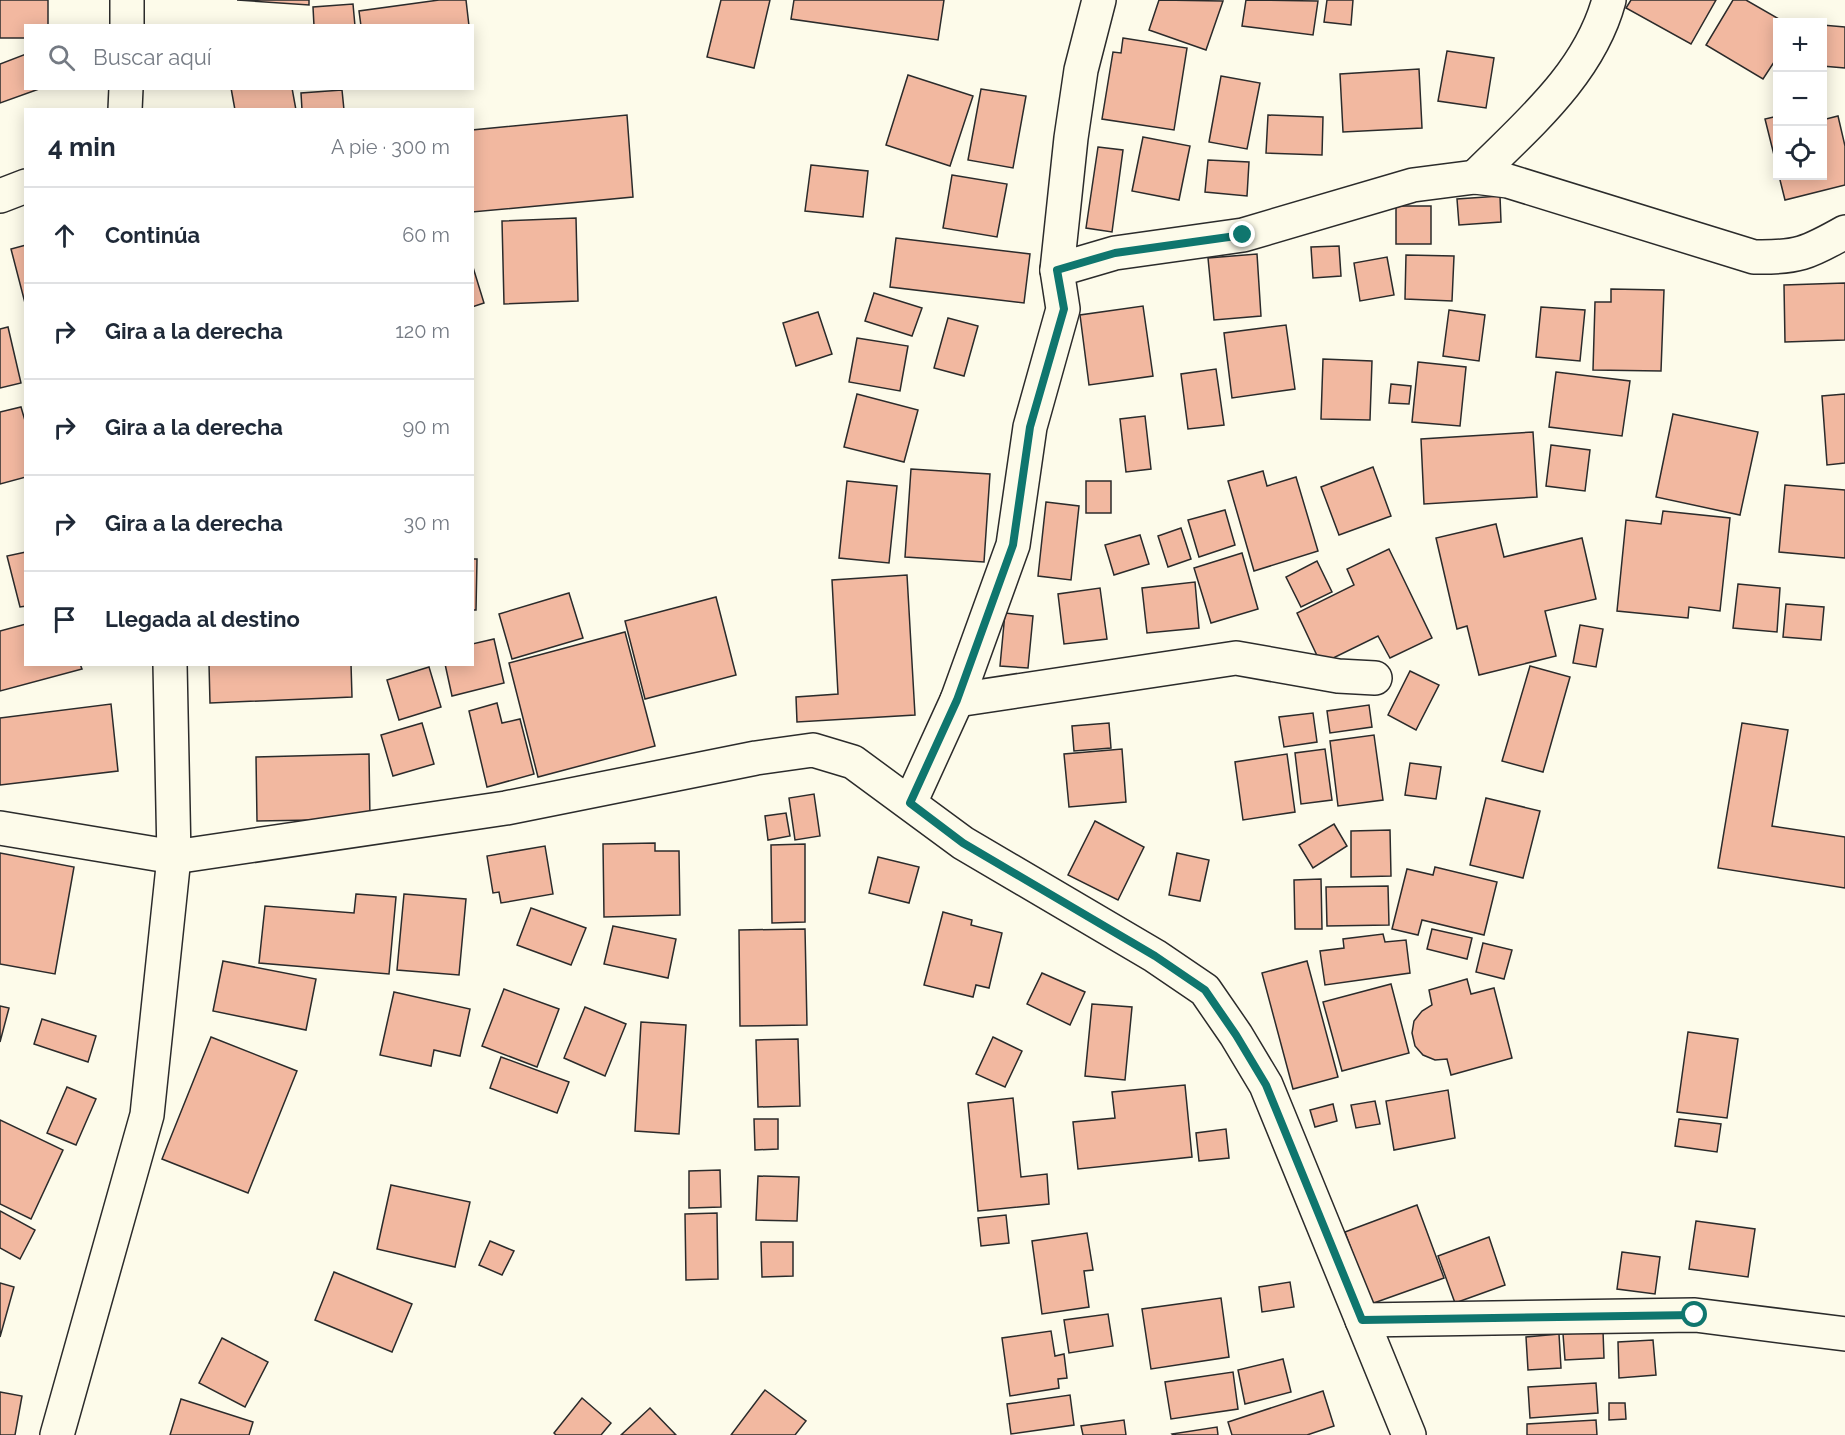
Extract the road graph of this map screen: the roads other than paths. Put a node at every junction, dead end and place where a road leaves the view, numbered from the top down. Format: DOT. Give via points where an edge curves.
graph roads {
  1 [pos="127,0"];
  2 [pos="1099,0"];
  3 [pos="1610,0"];
  4 [pos="127,24"];
  5 [pos="126,90"];
  6 [pos="125,108"];
  7 [pos="1475,177"];
  8 [pos="24,187"];
  9 [pos="0,196"];
  10 [pos="1845,232"];
  11 [pos="1057,270"];
  12 [pos="170,666"];
  13 [pos="1375,678"];
  14 [pos="957,700"];
  15 [pos="910,803"];
  16 [pos="0,828"];
  17 [pos="174,857"];
  18 [pos="1362,1320"];
  19 [pos="1845,1334"];
  20 [pos="57,1435"];
  21 [pos="1409,1435"];
  1 -- 4 [label="street"];
  2 -- 11 [label="street" via="1081,70"];
  3 -- 7 [label="street" via="1581,63 1544,109"];
  5 -- 6 [label="street"];
  7 -- 10 [label="street" via="1508,181 1754,257 1790,258"];
  7 -- 11 [label="street" via="1413,185 1243,235 1115,253"];
  8 -- 9 [label="street"];
  11 -- 14 [label="street" via="1064,309 1030,427 1013,545"];
  12 -- 17 [label="street"];
  13 -- 14 [label="street" via="1338,676 1236,658"];
  14 -- 15 [label="street"];
  15 -- 17 [label="street" via="854,762 813,750 506,808"];
  15 -- 18 [label="street" via="963,843 1155,956 1205,990 1266,1085"];
  16 -- 17 [label="street"];
  17 -- 20 [label="street" via="147,1115"];
  18 -- 19 [label="street" via="1695,1315"];
  18 -- 21 [label="street"];
}
